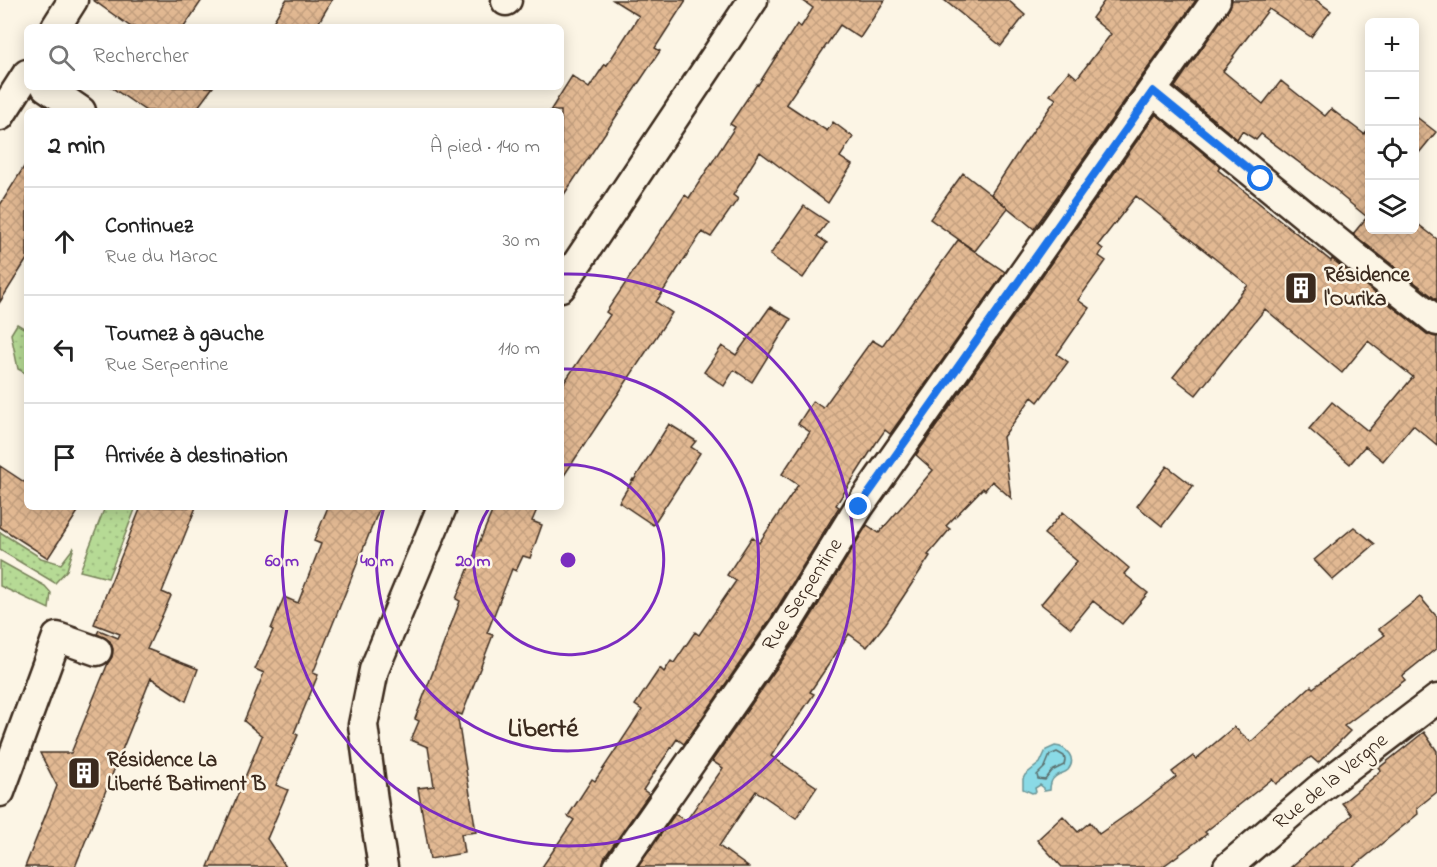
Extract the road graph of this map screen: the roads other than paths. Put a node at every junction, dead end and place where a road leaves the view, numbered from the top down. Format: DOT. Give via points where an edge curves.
graph roads {
  1 [pos="74,0"];
  2 [pos="753,0"];
  3 [pos="1216,0"];
  4 [pos="58,24"];
  5 [pos="24,79"];
  6 [pos="50,90"];
  7 [pos="1153,91"];
  8 [pos="77,108"];
  9 [pos="0,116"];
  10 [pos="564,283"];
  11 [pos="1437,321"];
  12 [pos="441,510"];
  13 [pos="97,651"];
  14 [pos="1437,699"];
  15 [pos="0,792"];
  16 [pos="384,867"];
  17 [pos="618,867"];
  18 [pos="1228,867"];
  1 -- 4 [label="street"];
  2 -- 10 [label="street"];
  3 -- 7 [label="street, Rue Serpentine"];
  5 -- 9 [label="street"];
  6 -- 8 [label="street"];
  7 -- 11 [label="street"];
  7 -- 17 [label="street, Rue Serpentine" via="859,507 785,627"];
  12 -- 16 [label="street" via="374,670 363,725"];
  13 -- 15 [label="street" via="57,637"];
  14 -- 18 [label="street, Rue de la Vergne" via="1319,789"];
}
